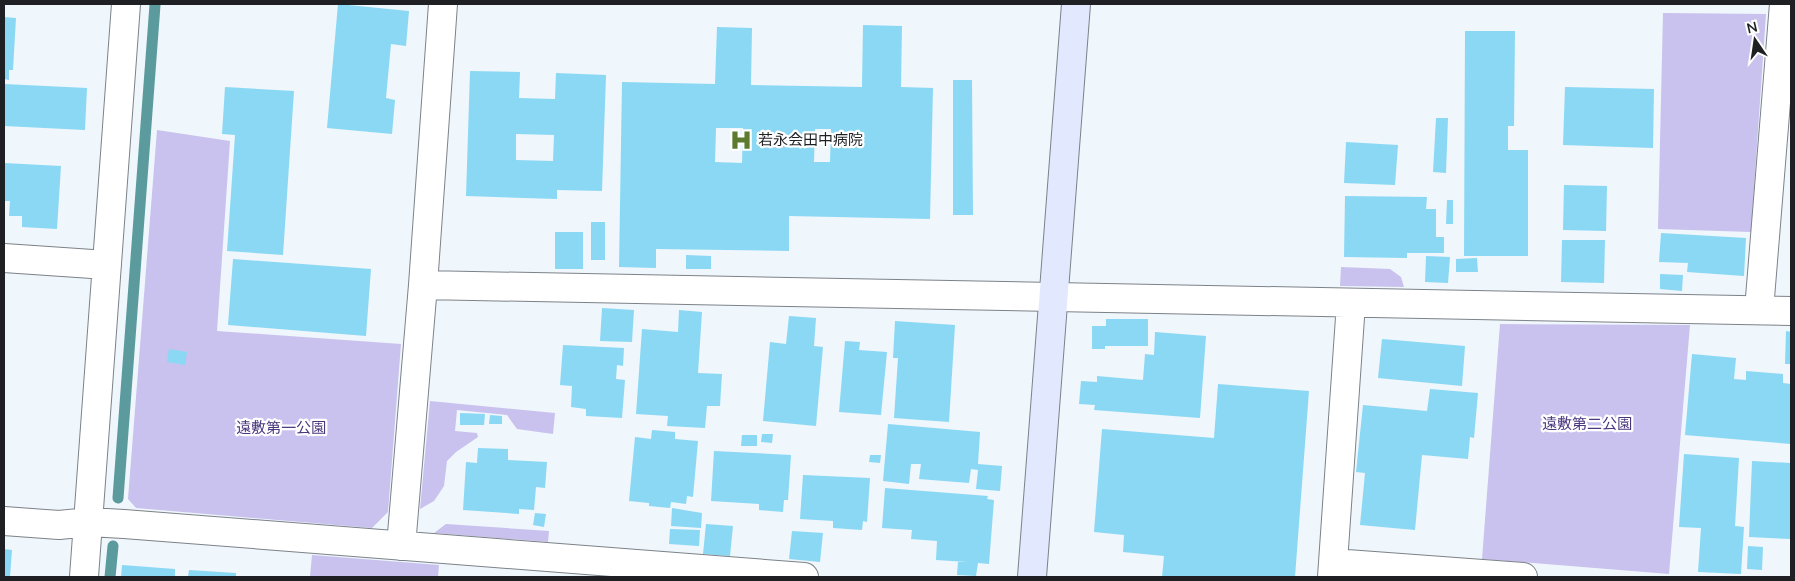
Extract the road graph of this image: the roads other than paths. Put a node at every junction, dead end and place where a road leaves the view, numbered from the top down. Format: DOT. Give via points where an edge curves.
graph roads {
  1 [pos="126,4"];
  2 [pos="443,4"];
  3 [pos="1076,4"];
  4 [pos="1784,4"];
  5 [pos="4,258"];
  6 [pos="107,265"];
  7 [pos="423,285"];
  8 [pos="1053,298"];
  9 [pos="1351,303"];
  10 [pos="1759,310"];
  11 [pos="1791,311"];
  12 [pos="4,521"];
  13 [pos="89,522"];
  14 [pos="401,546"];
  15 [pos="1332,570"];
  16 [pos="84,577"];
  17 [pos="804,577"];
  18 [pos="1032,577"];
  19 [pos="1523,577"];
  1 -- 6 [label="street"];
  2 -- 7 [label="street"];
  3 -- 8 [label="street"];
  4 -- 10 [label="street"];
  5 -- 6 [label="street"];
  6 -- 13 [label="street"];
  7 -- 8 [label="street"];
  7 -- 14 [label="street"];
  8 -- 9 [label="street"];
  8 -- 18 [label="street"];
  9 -- 10 [label="street"];
  9 -- 15 [label="street"];
  10 -- 11 [label="street"];
  12 -- 13 [label="street" via="59,525"];
  13 -- 14 [label="street"];
  13 -- 16 [label="street"];
  14 -- 17 [label="street"];
  15 -- 19 [label="street"];
}
